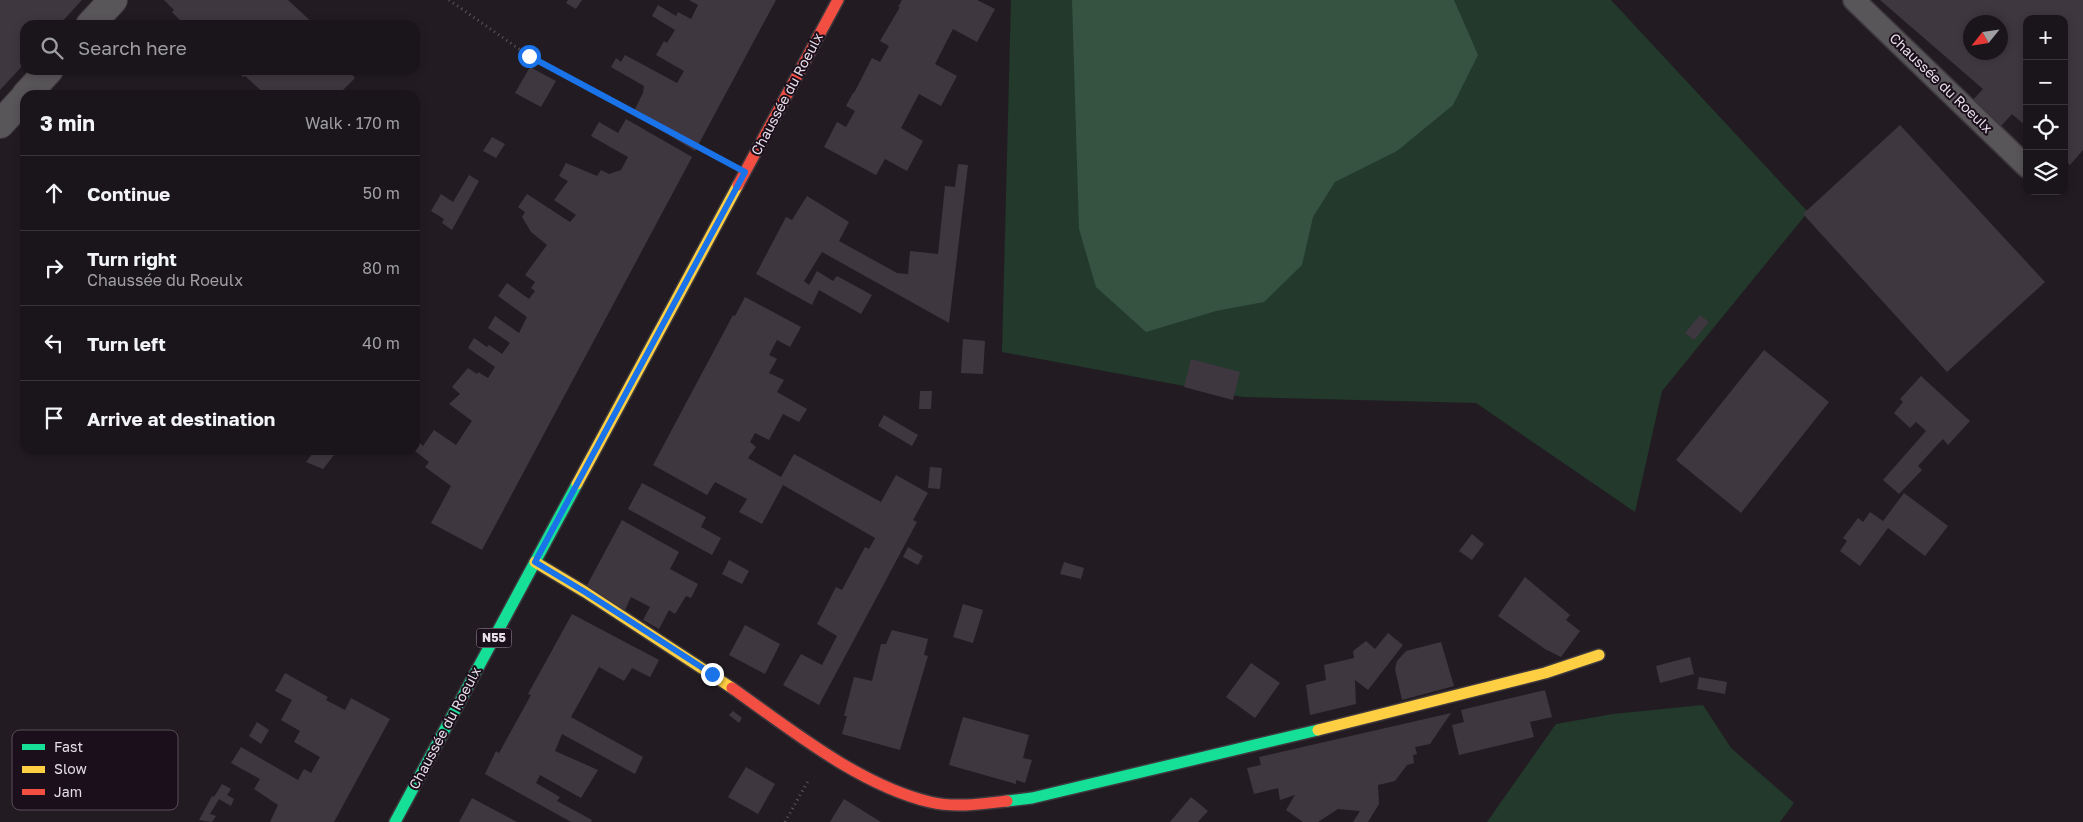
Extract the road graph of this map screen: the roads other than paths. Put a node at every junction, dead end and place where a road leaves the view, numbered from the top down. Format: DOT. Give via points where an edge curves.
graph roads {
  1 [pos="113,0"];
  2 [pos="838,0"];
  3 [pos="1854,0"];
  4 [pos="95,20"];
  5 [pos="45,75"];
  6 [pos="31,90"];
  7 [pos="20,102"];
  8 [pos="0,124"];
  9 [pos="2023,162"];
  10 [pos="535,562"];
  11 [pos="1599,655"];
  12 [pos="395,822"];
  1 -- 4 [label="street"];
  2 -- 10 [label="street, Chaussée du Roeulx / N55"];
  3 -- 9 [label="lane, Chaussée du Roeulx"];
  5 -- 6 [label="street"];
  7 -- 8 [label="street"];
  10 -- 11 [label="street" via="712,674 823,752 885,786 931,802 970,805 1032,798 1545,673"];
  10 -- 12 [label="street, Chaussée du Roeulx / N55"];
}
